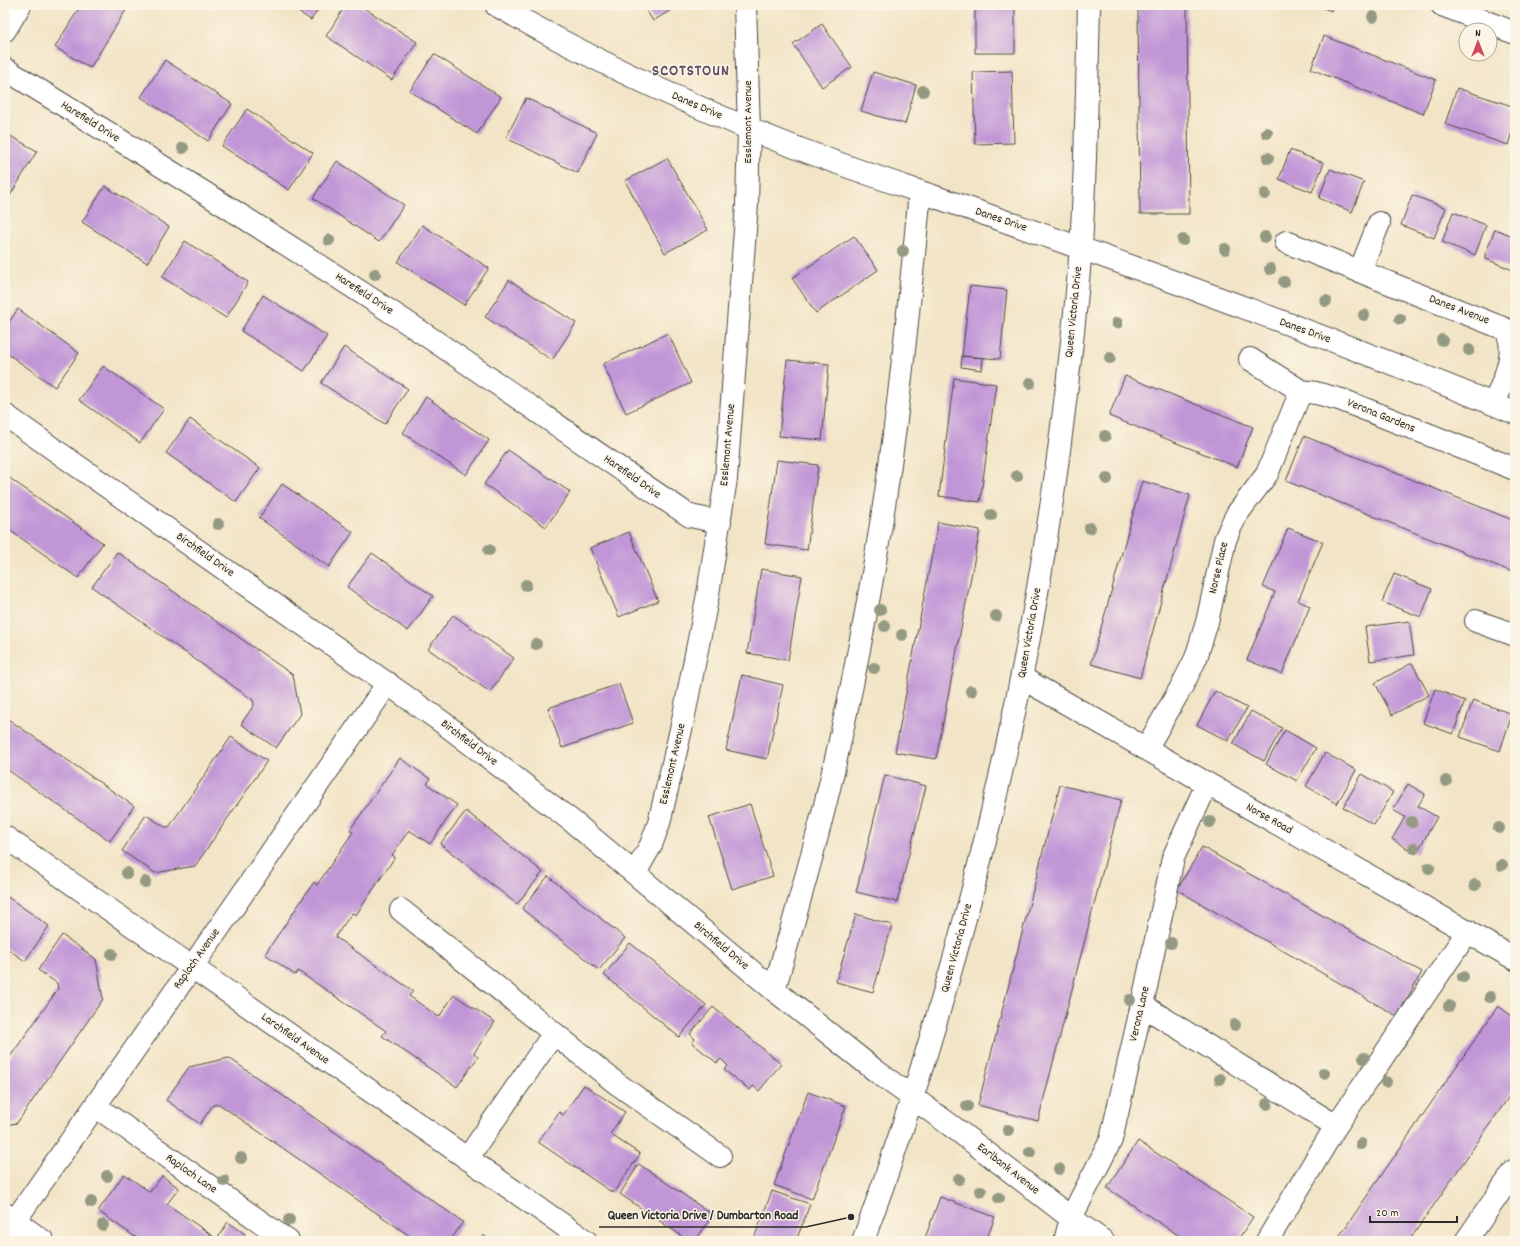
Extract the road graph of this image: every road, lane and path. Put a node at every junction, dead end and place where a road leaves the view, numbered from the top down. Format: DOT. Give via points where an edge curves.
graph roads {
  1 [pos="20,5"];
  2 [pos="496,5"];
  3 [pos="745,5"];
  4 [pos="1089,5"];
  5 [pos="1442,5"];
  6 [pos="5,30"];
  7 [pos="1515,33"];
  8 [pos="5,69"];
  9 [pos="749,129"];
  10 [pos="920,192"];
  11 [pos="1379,223"];
  12 [pos="1286,242"];
  13 [pos="1080,248"];
  14 [pos="1360,271"];
  15 [pos="1250,359"];
  16 [pos="1301,391"];
  17 [pos="1494,404"];
  18 [pos="1515,413"];
  19 [pos="5,415"];
  20 [pos="1515,469"];
  21 [pos="720,522"];
  22 [pos="1476,621"];
  23 [pos="1515,635"];
  24 [pos="1022,678"];
  25 [pos="388,683"];
  26 [pos="1146,749"];
  27 [pos="1207,784"];
  28 [pos="5,837"];
  29 [pos="635,874"];
  30 [pos="400,910"];
  31 [pos="1468,931"];
  32 [pos="1515,959"];
  33 [pos="192,967"];
  34 [pos="774,990"];
  35 [pos="1142,1004"];
  36 [pos="554,1033"];
  37 [pos="912,1098"];
  38 [pos="94,1106"];
  39 [pos="1336,1126"];
  40 [pos="720,1156"];
  41 [pos="467,1159"];
  42 [pos="1515,1170"];
  43 [pos="1071,1218"];
  44 [pos="8,1223"];
  45 [pos="43,1241"];
  46 [pos="288,1241"];
  47 [pos="586,1241"];
  48 [pos="863,1241"];
  49 [pos="1065,1241"];
  50 [pos="1103,1241"];
  51 [pos="1266,1241"];
  52 [pos="1466,1241"];
  1 -- 6 [label="street"];
  2 -- 9 [label="street, Danes Drive" via="627,75"];
  3 -- 9 [label="street, Esslemont Avenue"];
  4 -- 13 [label="street, Queen Victoria Drive" via="1085,173"];
  5 -- 7 [label="street"];
  8 -- 21 [label="street, Harefield Drive" via="392,312 690,516"];
  9 -- 10 [label="street, Danes Drive"];
  9 -- 21 [label="street, Esslemont Avenue" via="748,204 726,479"];
  10 -- 13 [label="street, Danes Drive"];
  10 -- 34 [label="street" via="896,419 869,597 825,806"];
  11 -- 14 [label="street"];
  12 -- 14 [label="street, Danes Avenue"];
  13 -- 17 [label="street, Danes Drive" via="1363,352"];
  13 -- 24 [label="street, Queen Victoria Drive" via="1064,418 1044,556"];
  14 -- 17 [label="street, Danes Avenue" via="1505,329 1510,334 1512,342 1511,359"];
  15 -- 16 [label="street, Verona Gardens"];
  16 -- 20 [label="street, Verona Gardens" via="1342,400"];
  16 -- 26 [label="street, Norse Place" via="1267,474 1231,526 1223,545 1207,622 1196,658"];
  17 -- 18 [label="street, Danes Drive"];
  19 -- 25 [label="street, Birchfield Drive"];
  21 -- 29 [label="street, Esslemont Avenue" via="694,673 659,823"];
  22 -- 23 [label="street"];
  24 -- 26 [label="street, Norse Road"];
  24 -- 37 [label="street, Queen Victoria Drive" via="965,923"];
  25 -- 29 [label="street, Birchfield Drive" via="502,768"];
  25 -- 33 [label="street, Raploch Avenue"];
  26 -- 27 [label="street, Norse Road"];
  27 -- 31 [label="street, Norse Road"];
  27 -- 35 [label="street, Verona Lane" via="1173,858"];
  28 -- 33 [label="street, Larchfield Avenue"];
  29 -- 34 [label="street, Birchfield Drive"];
  30 -- 36 [label="street"];
  31 -- 32 [label="street, Norse Road"];
  31 -- 39 [label="street"];
  33 -- 38 [label="street, Raploch Avenue"];
  33 -- 41 [label="street, Larchfield Avenue"];
  34 -- 37 [label="street, Birchfield Drive"];
  35 -- 39 [label="street"];
  35 -- 43 [label="street, Verona Lane" via="1111,1140"];
  36 -- 40 [label="street" via="635,1098"];
  36 -- 41 [label="street"];
  37 -- 43 [label="street, Earlbank Avenue"];
  37 -- 48 [label="street, Queen Victoria Drive"];
  38 -- 44 [label="street, Raploch Avenue"];
  38 -- 46 [label="street, Raploch Lane"];
  39 -- 51 [label="street"];
  41 -- 47 [label="street, Larchfield Avenue"];
  42 -- 52 [label="street"];
  43 -- 49 [label="street, Verona Lane"];
  43 -- 50 [label="street, Earlbank Avenue"];
  44 -- 45 [label="street"];
}
